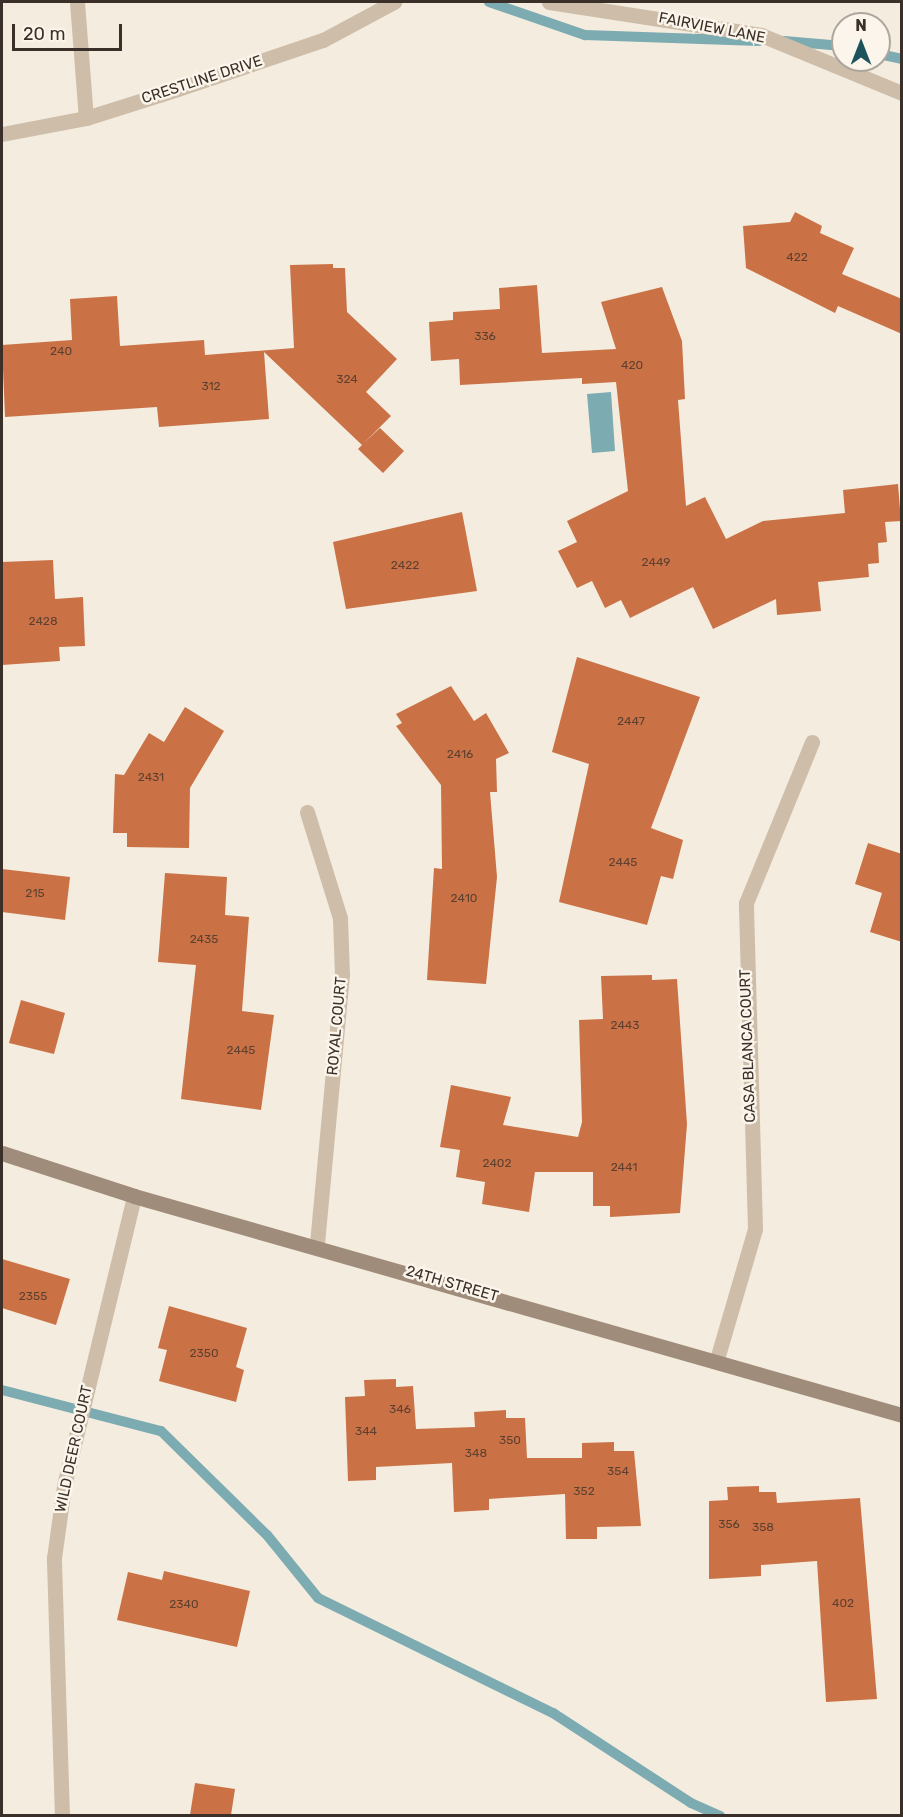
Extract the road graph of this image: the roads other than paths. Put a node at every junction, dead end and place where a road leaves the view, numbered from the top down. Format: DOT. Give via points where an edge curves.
graph roads {
  1 [pos="77,2"];
  2 [pos="394,2"];
  3 [pos="549,2"];
  4 [pos="902,93"];
  5 [pos="86,118"];
  6 [pos="2,134"];
  7 [pos="812,742"];
  8 [pos="307,812"];
  9 [pos="2,1153"];
  10 [pos="134,1196"];
  11 [pos="317,1246"];
  12 [pos="717,1359"];
  13 [pos="902,1415"];
  14 [pos="62,1815"];
  1 -- 5 [label="street"];
  2 -- 5 [label="street, CRESTLINE DRIVE" via="323,40"];
  3 -- 4 [label="street, FAIRVIEW LANE" via="761,35"];
  5 -- 6 [label="street, CRESTLINE DRIVE"];
  7 -- 12 [label="street, CASA BLANCA COURT" via="746,903 755,1229"];
  8 -- 11 [label="street, ROYAL COURT" via="340,918 342,974"];
  9 -- 10 [label="main road, 24TH STREET"];
  10 -- 11 [label="main road, 24TH STREET"];
  10 -- 14 [label="street, WILD DEER COURT" via="64,1486 54,1558"];
  11 -- 12 [label="main road, 24TH STREET"];
  12 -- 13 [label="main road, 24TH STREET"];
}
